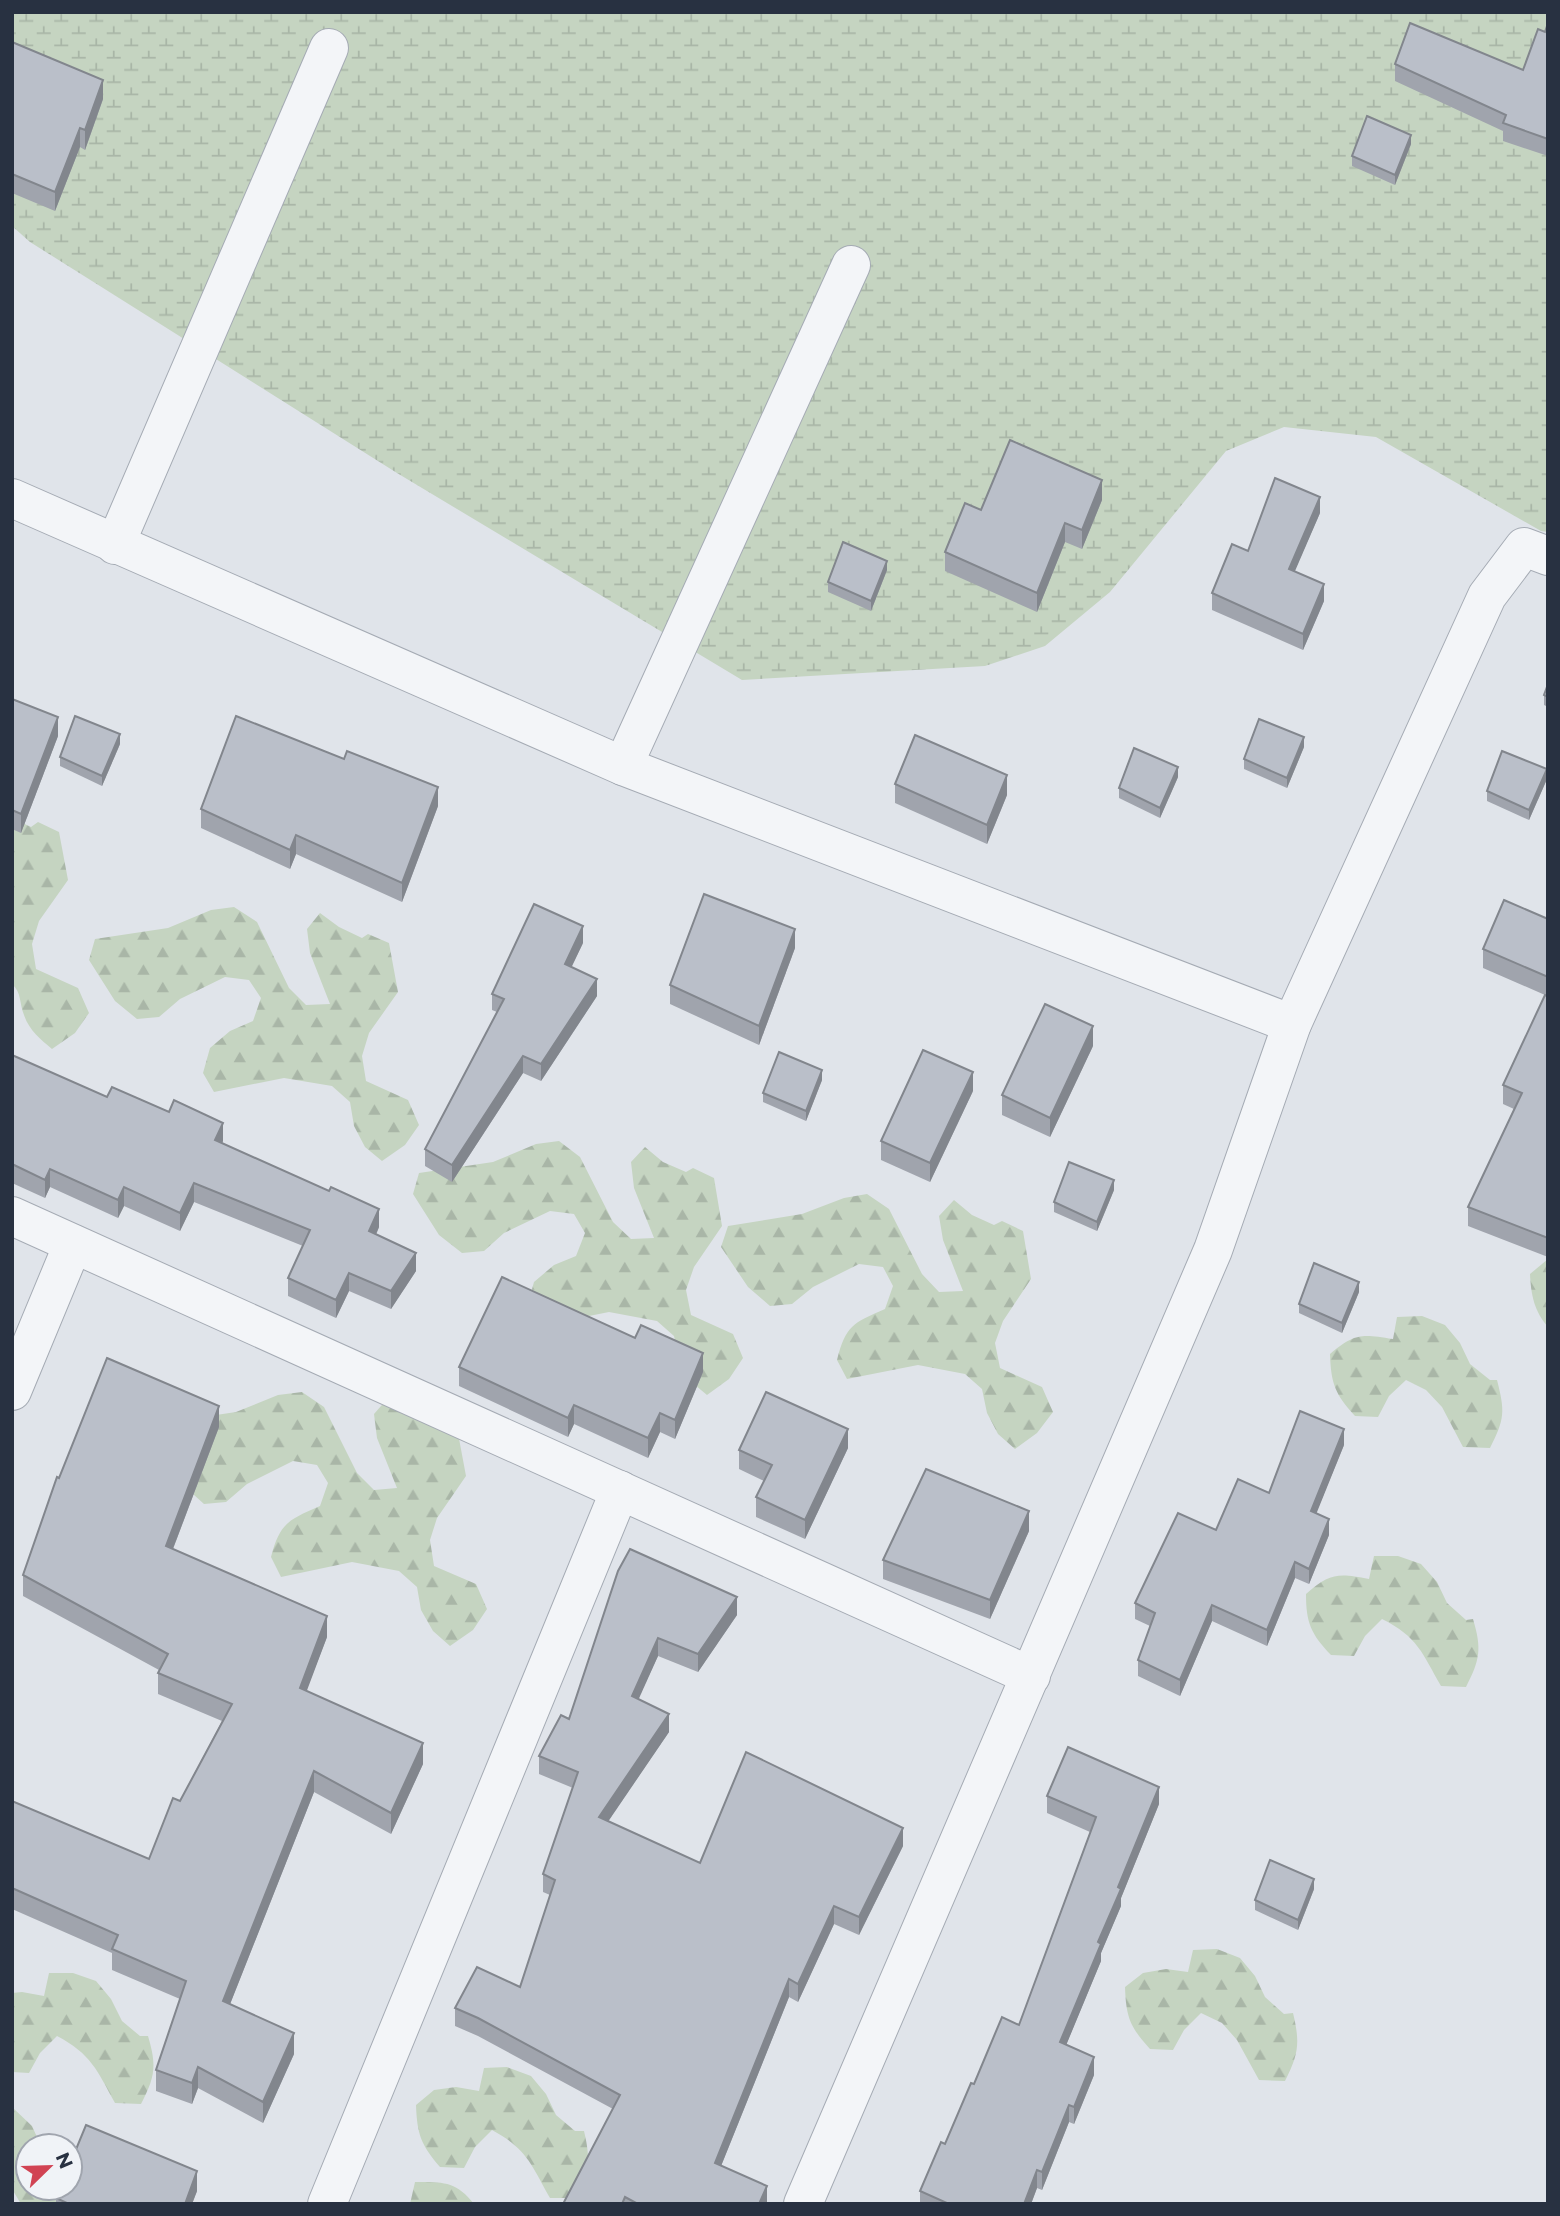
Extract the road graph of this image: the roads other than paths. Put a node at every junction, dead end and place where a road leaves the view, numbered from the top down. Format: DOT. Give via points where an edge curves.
graph roads {
  1 [pos="329,48"];
  2 [pos="851,265"];
  3 [pos="12,498"];
  4 [pos="116,545"];
  5 [pos="1548,556"];
  6 [pos="623,766"];
  7 [pos="1292,1024"];
  8 [pos="12,1216"];
  9 [pos="74,1244"];
  10 [pos="12,1391"];
  11 [pos="620,1490"];
  12 [pos="1031,1676"];
  13 [pos="327,2204"];
  14 [pos="803,2204"];
  1 -- 4 [label="street"];
  2 -- 6 [label="street"];
  3 -- 4 [label="street"];
  4 -- 6 [label="street"];
  5 -- 7 [label="street" via="1524,547 1488,596"];
  6 -- 7 [label="street"];
  7 -- 12 [label="street" via="1213,1250"];
  8 -- 9 [label="street"];
  9 -- 10 [label="street"];
  9 -- 11 [label="street"];
  11 -- 12 [label="street"];
  11 -- 13 [label="street"];
  12 -- 14 [label="street"];
}
